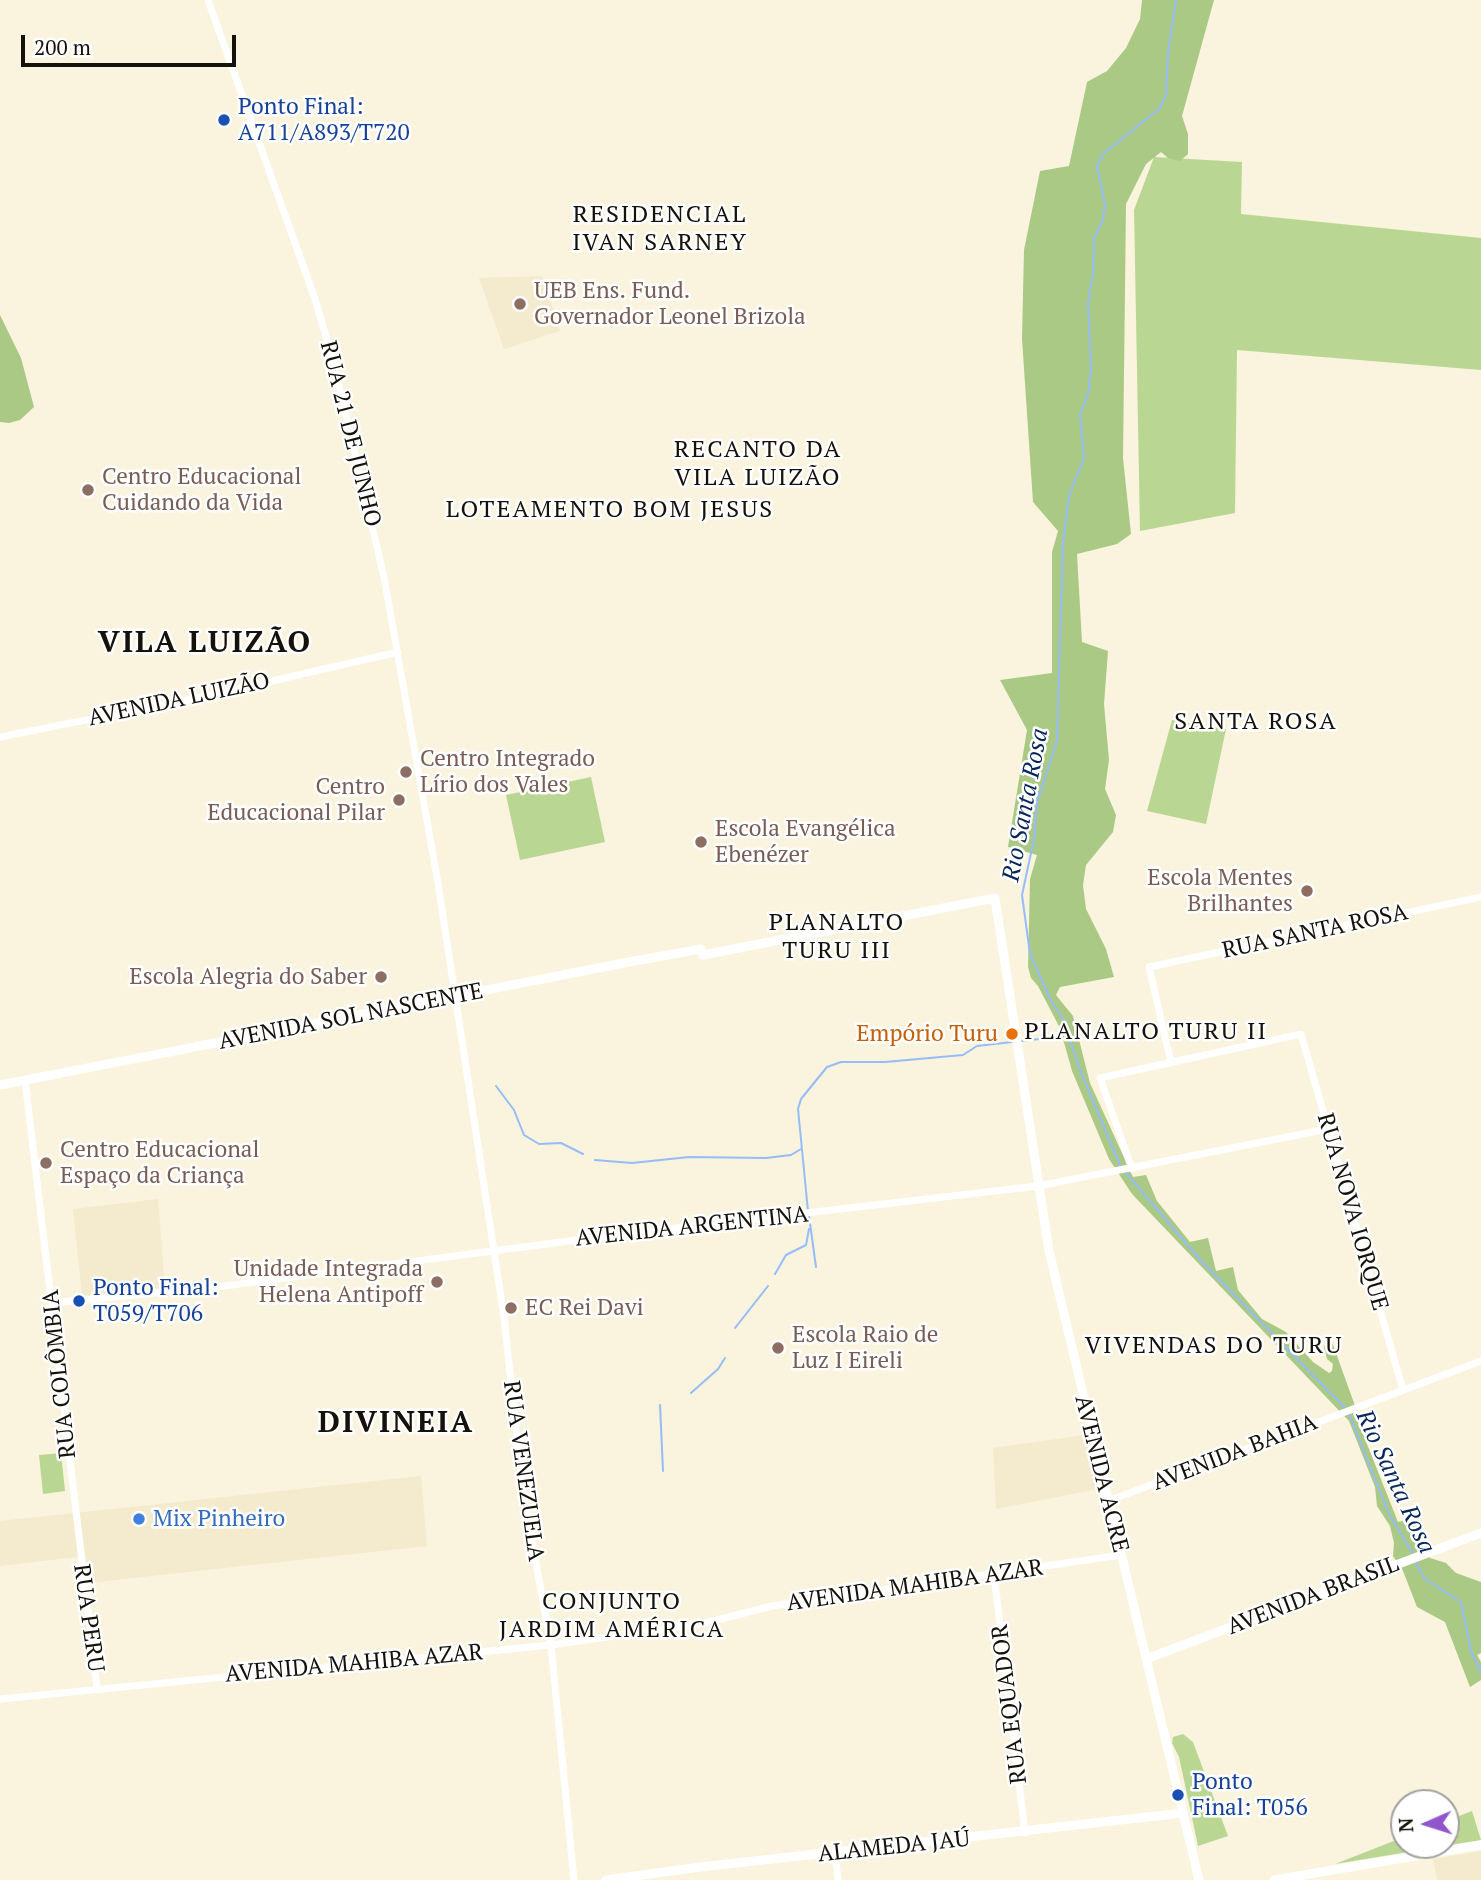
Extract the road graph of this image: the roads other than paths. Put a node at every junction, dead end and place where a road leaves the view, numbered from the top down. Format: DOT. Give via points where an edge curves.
graph roads {
  1 [pos="208,0"];
  2 [pos="398,652"];
  3 [pos="0,737"];
  4 [pos="1481,897"];
  5 [pos="995,898"];
  6 [pos="455,996"];
  7 [pos="1171,1062"];
  8 [pos="25,1080"];
  9 [pos="0,1085"];
  10 [pos="1328,1129"];
  11 [pos="1131,1169"];
  12 [pos="1038,1186"];
  13 [pos="494,1250"];
  14 [pos="52,1303"];
  15 [pos="1481,1361"];
  16 [pos="1403,1390"];
  17 [pos="1108,1501"];
  18 [pos="1481,1533"];
  19 [pos="79,1548"];
  20 [pos="1121,1555"];
  21 [pos="995,1575"];
  22 [pos="551,1645"];
  23 [pos="1146,1659"];
  24 [pos="97,1688"];
  25 [pos="0,1699"];
  26 [pos="1183,1813"];
  27 [pos="1025,1833"];
  28 [pos="1481,1845"];
  29 [pos="835,1853"];
  30 [pos="574,1880"];
  31 [pos="606,1880"];
  32 [pos="838,1880"];
  33 [pos="1199,1880"];
  34 [pos="1274,1880"];
  1 -- 2 [label="street, RUA 21 DE JUNHO" via="294,236 334,364"];
  2 -- 3 [label="street, AVENIDA LUIZÃO"];
  2 -- 6 [label="street, RUA 21 DE JUNHO"];
  4 -- 7 [label="street, RUA SANTA ROSA" via="1149,967"];
  5 -- 6 [label="main road, AVENIDA SOL NASCENTE"];
  5 -- 12 [label="main road, AVENIDA ACRE"];
  6 -- 8 [label="main road, AVENIDA SOL NASCENTE"];
  6 -- 13 [label="street, RUA VENEZUELA"];
  7 -- 10 [label="street, RUA NOVA IORQUE" via="1301,1034"];
  7 -- 11 [label="street" via="1099,1081"];
  8 -- 9 [label="main road, AVENIDA SOL NASCENTE"];
  8 -- 14 [label="street, RUA COLÔMBIA"];
  10 -- 11 [label="street, AVENIDA ARGENTINA"];
  10 -- 16 [label="street, RUA NOVA IORQUE"];
  11 -- 12 [label="street, AVENIDA ARGENTINA"];
  12 -- 13 [label="street, AVENIDA ARGENTINA"];
  12 -- 17 [label="main road, AVENIDA ACRE"];
  13 -- 14 [label="street, AVENIDA ARGENTINA" via="218,1287"];
  13 -- 22 [label="street, RUA VENEZUELA" via="523,1493"];
  14 -- 19 [label="street, RUA COLÔMBIA"];
  15 -- 16 [label="street, AVENIDA BAHIA"];
  16 -- 17 [label="street, AVENIDA BAHIA"];
  17 -- 20 [label="main road, AVENIDA ACRE"];
  18 -- 23 [label="main road, AVENIDA BRASIL"];
  19 -- 24 [label="street, RUA PERU"];
  20 -- 21 [label="street, AVENIDA MAHIBA AZAR"];
  20 -- 23 [label="main road, AVENIDA ACRE"];
  21 -- 22 [label="street, AVENIDA MAHIBA AZAR" via="772,1606 705,1623"];
  21 -- 27 [label="street, RUA EQUADOR"];
  22 -- 24 [label="street, AVENIDA MAHIBA AZAR"];
  22 -- 30 [label="street, RUA VENEZUELA"];
  23 -- 26 [label="main road, AVENIDA ACRE"];
  24 -- 25 [label="street, AVENIDA MAHIBA AZAR"];
  26 -- 27 [label="main road, ALAMEDA JAÚ"];
  26 -- 33 [label="main road, AVENIDA ACRE"];
  27 -- 29 [label="main road, ALAMEDA JAÚ"];
  28 -- 34 [label="main road"];
  29 -- 31 [label="main road, ALAMEDA JAÚ"];
  29 -- 32 [label="street"];
}
